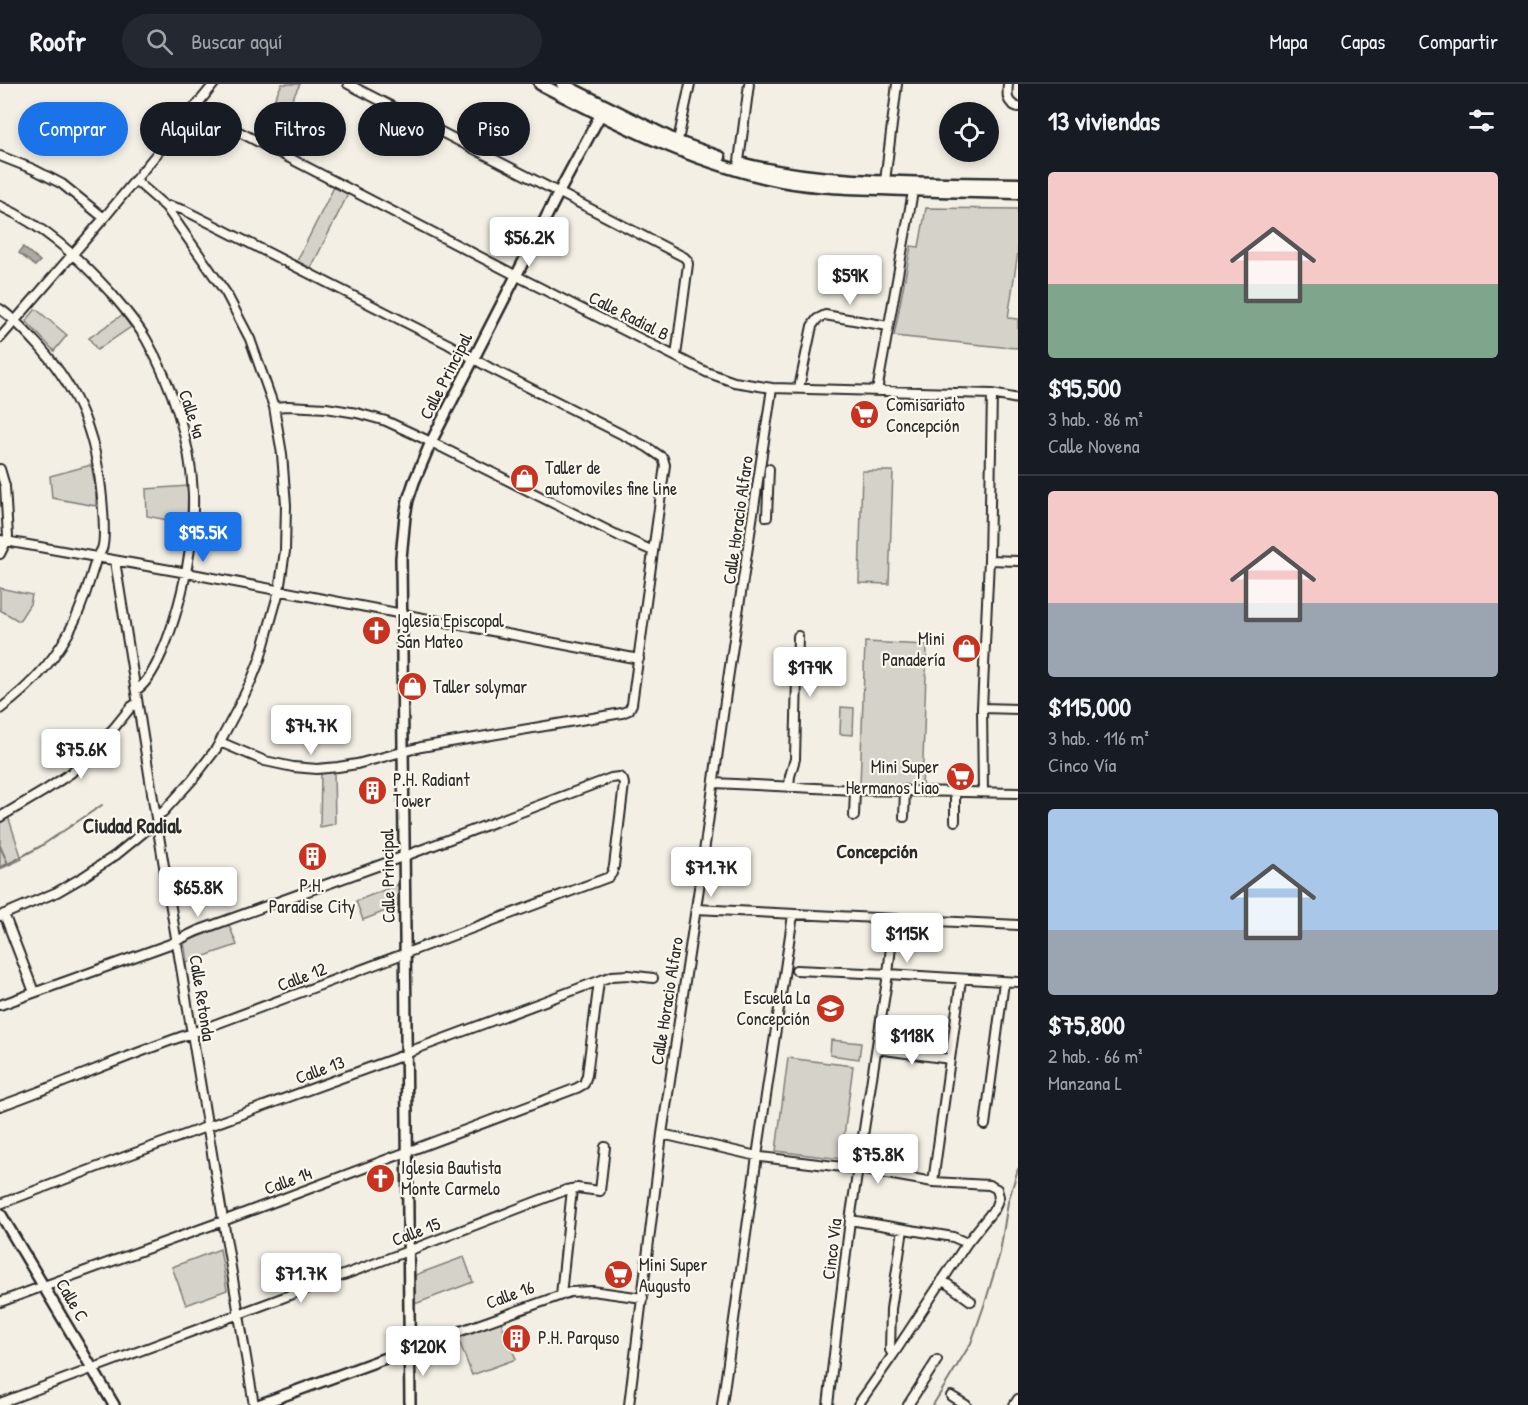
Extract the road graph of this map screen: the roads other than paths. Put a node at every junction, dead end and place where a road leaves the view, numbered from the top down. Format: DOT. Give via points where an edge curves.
graph roads {
  1 [pos="214,84"];
  2 [pos="348,84"];
  3 [pos="540,84"];
  4 [pos="562,84"];
  5 [pos="690,84"];
  6 [pos="749,84"];
  7 [pos="897,84"];
  8 [pos="1008,84"];
  9 [pos="199,102"];
  10 [pos="1018,106"];
  11 [pos="603,111"];
  12 [pos="242,133"];
  13 [pos="677,146"];
  14 [pos="0,156"];
  15 [pos="155,156"];
  16 [pos="739,166"];
  17 [pos="135,180"];
  18 [pos="885,181"];
  19 [pos="1018,184"];
  20 [pos="914,186"];
  21 [pos="559,192"];
  22 [pos="1018,193"];
  23 [pos="0,206"];
  24 [pos="166,207"];
  25 [pos="104,218"];
  26 [pos="73,253"];
  27 [pos="516,276"];
  28 [pos="0,309"];
  29 [pos="15,320"];
  30 [pos="888,326"];
  31 [pos="0,338"];
  32 [pos="676,356"];
  33 [pos="474,358"];
  34 [pos="772,388"];
  35 [pos="799,388"];
  36 [pos="877,391"];
  37 [pos="992,394"];
  38 [pos="1018,399"];
  39 [pos="274,407"];
  40 [pos="431,442"];
  41 [pos="0,469"];
  42 [pos="759,477"];
  43 [pos="767,517"];
  44 [pos="3,540"];
  45 [pos="653,551"];
  46 [pos="0,554"];
  47 [pos="97,557"];
  48 [pos="989,560"];
  49 [pos="115,561"];
  50 [pos="1018,561"];
  51 [pos="187,573"];
  52 [pos="279,591"];
  53 [pos="401,615"];
  54 [pos="798,636"];
  55 [pos="639,659"];
  56 [pos="136,690"];
  57 [pos="137,704"];
  58 [pos="982,708"];
  59 [pos="0,709"];
  60 [pos="1018,709"];
  61 [pos="220,742"];
  62 [pos="403,752"];
  63 [pos="714,783"];
  64 [pos="789,787"];
  65 [pos="855,790"];
  66 [pos="905,790"];
  67 [pos="955,792"];
  68 [pos="983,792"];
  69 [pos="1018,793"];
  70 [pos="854,816"];
  71 [pos="0,817"];
  72 [pos="904,817"];
  73 [pos="157,820"];
  74 [pos="955,821"];
  75 [pos="405,856"];
  76 [pos="696,909"];
  77 [pos="2,915"];
  78 [pos="793,915"];
  79 [pos="894,919"];
  80 [pos="1018,925"];
  81 [pos="177,940"];
  82 [pos="406,954"];
  83 [pos="796,970"];
  84 [pos="888,974"];
  85 [pos="652,978"];
  86 [pos="961,980"];
  87 [pos="599,981"];
  88 [pos="1004,982"];
  89 [pos="1018,982"];
  90 [pos="34,992"];
  91 [pos="0,1005"];
  92 [pos="192,1034"];
  93 [pos="877,1049"];
  94 [pos="407,1054"];
  95 [pos="950,1059"];
  96 [pos="0,1106"];
  97 [pos="985,1125"];
  98 [pos="209,1126"];
  99 [pos="662,1134"];
  100 [pos="605,1147"];
  101 [pos="408,1152"];
  102 [pos="761,1157"];
  103 [pos="859,1169"];
  104 [pos="933,1182"];
  105 [pos="572,1189"];
  106 [pos="0,1204"];
  107 [pos="0,1213"];
  108 [pos="850,1220"];
  109 [pos="223,1221"];
  110 [pos="903,1229"];
  111 [pos="967,1243"];
  112 [pos="408,1251"];
  113 [pos="942,1280"];
  114 [pos="44,1286"];
  115 [pos="561,1295"];
  116 [pos="643,1298"];
  117 [pos="971,1301"];
  118 [pos="0,1302"];
  119 [pos="239,1313"];
  120 [pos="410,1349"];
  121 [pos="893,1355"];
  122 [pos="937,1360"];
  123 [pos="93,1369"];
  124 [pos="951,1396"];
  125 [pos="1018,1399"];
  126 [pos="0,1403"];
  127 [pos="114,1405"];
  128 [pos="256,1405"];
  129 [pos="410,1405"];
  130 [pos="629,1405"];
  131 [pos="722,1405"];
  132 [pos="828,1405"];
  133 [pos="858,1405"];
  134 [pos="908,1405"];
  135 [pos="966,1405"];
  136 [pos="1014,1405"];
  1 -- 9 [label="street"];
  2 -- 21 [label="street"];
  3 -- 11 [label="main road"];
  4 -- 11 [label="main road"];
  5 -- 13 [label="street"];
  6 -- 16 [label="street"];
  7 -- 18 [label="street"];
  8 -- 10 [label="street" via="1008,101"];
  11 -- 13 [label="main road"];
  11 -- 21 [label="street, Calle Principal"];
  12 -- 27 [label="street, Calle Radial B"];
  13 -- 16 [label="main road"];
  14 -- 25 [label="street" via="62,184"];
  15 -- 17 [label="street"];
  16 -- 18 [label="main road" via="805,176"];
  16 -- 20 [label="main road" via="767,178 804,185"];
  17 -- 24 [label="street"];
  17 -- 25 [label="street"];
  18 -- 20 [label="main road"];
  19 -- 20 [label="main road"];
  20 -- 22 [label="main road"];
  20 -- 30 [label="street"];
  21 -- 27 [label="street, Calle Principal"];
  21 -- 32 [label="street" via="687,260"];
  23 -- 26 [label="street, Calle 4a"];
  24 -- 33 [label="street" via="184,210"];
  24 -- 39 [label="street" via="240,317"];
  25 -- 26 [label="street"];
  26 -- 29 [label="street"];
  26 -- 51 [label="street, Calle 4a" via="123,307 145,339 179,416 193,493"];
  27 -- 32 [label="street, Calle Radial B"];
  27 -- 33 [label="street, Calle Principal"];
  28 -- 29 [label="street"];
  29 -- 31 [label="street"];
  29 -- 47 [label="street" via="67,382 92,437 104,516 103,548"];
  30 -- 35 [label="street" via="825,315 817,319 812,326"];
  30 -- 36 [label="street"];
  32 -- 34 [label="street, Calle Radial B" via="734,382"];
  33 -- 40 [label="street, Calle Principal"];
  33 -- 45 [label="street" via="663,458"];
  34 -- 35 [label="street, Calle Radial B"];
  34 -- 42 [label="street, Calle Horacio Alfaro"];
  35 -- 36 [label="street, Calle Radial B"];
  36 -- 37 [label="street, Calle Radial B"];
  37 -- 38 [label="street, Calle Radial B"];
  37 -- 48 [label="street"];
  39 -- 40 [label="street" via="357,413 386,421"];
  39 -- 52 [label="street" via="286,505"];
  40 -- 45 [label="street"];
  40 -- 53 [label="street, Calle Principal" via="405,516"];
  41 -- 44 [label="street" via="5,486"];
  42 -- 43 [label="street" via="769,473"];
  42 -- 63 [label="street, Calle Horacio Alfaro"];
  44 -- 46 [label="street"];
  44 -- 47 [label="street"];
  45 -- 55 [label="street"];
  47 -- 49 [label="street"];
  47 -- 59 [label="street" via="75,621 61,647 34,680"];
  48 -- 50 [label="street"];
  48 -- 58 [label="street"];
  49 -- 51 [label="street"];
  49 -- 56 [label="street, Calle Retonda"];
  51 -- 52 [label="street"];
  51 -- 56 [label="street, Calle 4a" via="161,655 143,686"];
  52 -- 53 [label="street"];
  52 -- 61 [label="street" via="260,659"];
  53 -- 55 [label="street"];
  53 -- 62 [label="street, Calle Principal"];
  54 -- 64 [label="street" via="795,759"];
  55 -- 62 [label="street" via="632,704 622,713"];
  56 -- 57 [label="street, Calle Retonda"];
  57 -- 71 [label="street" via="71,772"];
  57 -- 73 [label="street, Calle Retonda"];
  58 -- 60 [label="street"];
  58 -- 68 [label="street"];
  61 -- 62 [label="street" via="265,761 317,769"];
  61 -- 73 [label="street"];
  62 -- 75 [label="street, Calle Principal"];
  63 -- 64 [label="street"];
  63 -- 76 [label="street, Calle Horacio Alfaro"];
  64 -- 65 [label="street"];
  65 -- 66 [label="street"];
  65 -- 70 [label="street"];
  66 -- 67 [label="street"];
  66 -- 72 [label="street"];
  67 -- 68 [label="street"];
  67 -- 74 [label="street"];
  68 -- 69 [label="street"];
  73 -- 77 [label="street" via="82,878"];
  73 -- 81 [label="street, Calle Retonda"];
  75 -- 81 [label="street"];
  75 -- 82 [label="street, Calle Principal"];
  75 -- 82 [label="street, Calle 12" via="611,778 621,778 624,784 609,877"];
  76 -- 78 [label="street"];
  76 -- 99 [label="street, Calle Horacio Alfaro"];
  77 -- 90 [label="street"];
  78 -- 79 [label="street"];
  78 -- 102 [label="street"];
  79 -- 80 [label="street"];
  79 -- 84 [label="street, Cinco Vía"];
  81 -- 90 [label="street"];
  81 -- 92 [label="street, Calle Retonda"];
  82 -- 92 [label="street, Calle 12"];
  82 -- 94 [label="street, Calle Principal"];
  83 -- 84 [label="street"];
  84 -- 86 [label="street"];
  84 -- 93 [label="street, Cinco Vía"];
  85 -- 87 [label="street, Calle 13" via="619,975"];
  86 -- 88 [label="street"];
  86 -- 95 [label="street"];
  87 -- 94 [label="street, Calle 13"];
  87 -- 101 [label="street, Calle 14" via="584,1084"];
  88 -- 89 [label="street"];
  88 -- 97 [label="street"];
  90 -- 91 [label="street"];
  92 -- 96 [label="street, Calle 12"];
  92 -- 98 [label="street, Calle Retonda"];
  93 -- 95 [label="street"];
  93 -- 103 [label="street, Cinco Vía"];
  94 -- 98 [label="street, Calle 13"];
  94 -- 101 [label="street, Calle Principal"];
  95 -- 104 [label="street"];
  98 -- 106 [label="street, Calle 13"];
  98 -- 109 [label="street, Calle Retonda"];
  99 -- 102 [label="street"];
  99 -- 116 [label="street, Calle Horacio Alfaro"];
  100 -- 105 [label="street, Calle 15" via="600,1191"];
  101 -- 109 [label="street, Calle 14"];
  101 -- 112 [label="street, Calle Principal"];
  102 -- 103 [label="street"];
  102 -- 131 [label="street"];
  103 -- 104 [label="street"];
  103 -- 108 [label="street, Cinco Vía"];
  104 -- 111 [label="street" via="997,1189 995,1208"];
  105 -- 112 [label="street, Calle 15"];
  105 -- 115 [label="street"];
  107 -- 114 [label="street, Calle C"];
  108 -- 110 [label="street"];
  108 -- 132 [label="street, Cinco Vía"];
  109 -- 114 [label="street, Calle 14"];
  109 -- 119 [label="street, Calle Retonda"];
  110 -- 111 [label="street"];
  110 -- 121 [label="street" via="891,1309"];
  111 -- 113 [label="street"];
  112 -- 119 [label="street, Calle 15"];
  112 -- 120 [label="street, Calle Principal"];
  113 -- 117 [label="street"];
  113 -- 121 [label="street"];
  114 -- 118 [label="street, Calle 14"];
  114 -- 123 [label="street, Calle C"];
  115 -- 116 [label="street, Calle 16" via="592,1291"];
  115 -- 120 [label="street, Calle 16"];
  116 -- 130 [label="street, Calle Horacio Alfaro"];
  119 -- 123 [label="street, Calle 15"];
  119 -- 128 [label="street, Calle Retonda"];
  120 -- 128 [label="street, Calle 16"];
  120 -- 129 [label="street, Calle Principal"];
  121 -- 133 [label="street"];
  122 -- 134 [label="street"];
  123 -- 126 [label="street, Calle 15"];
  123 -- 127 [label="street, Calle C"];
  124 -- 135 [label="street"];
  125 -- 136 [label="street"];
}
